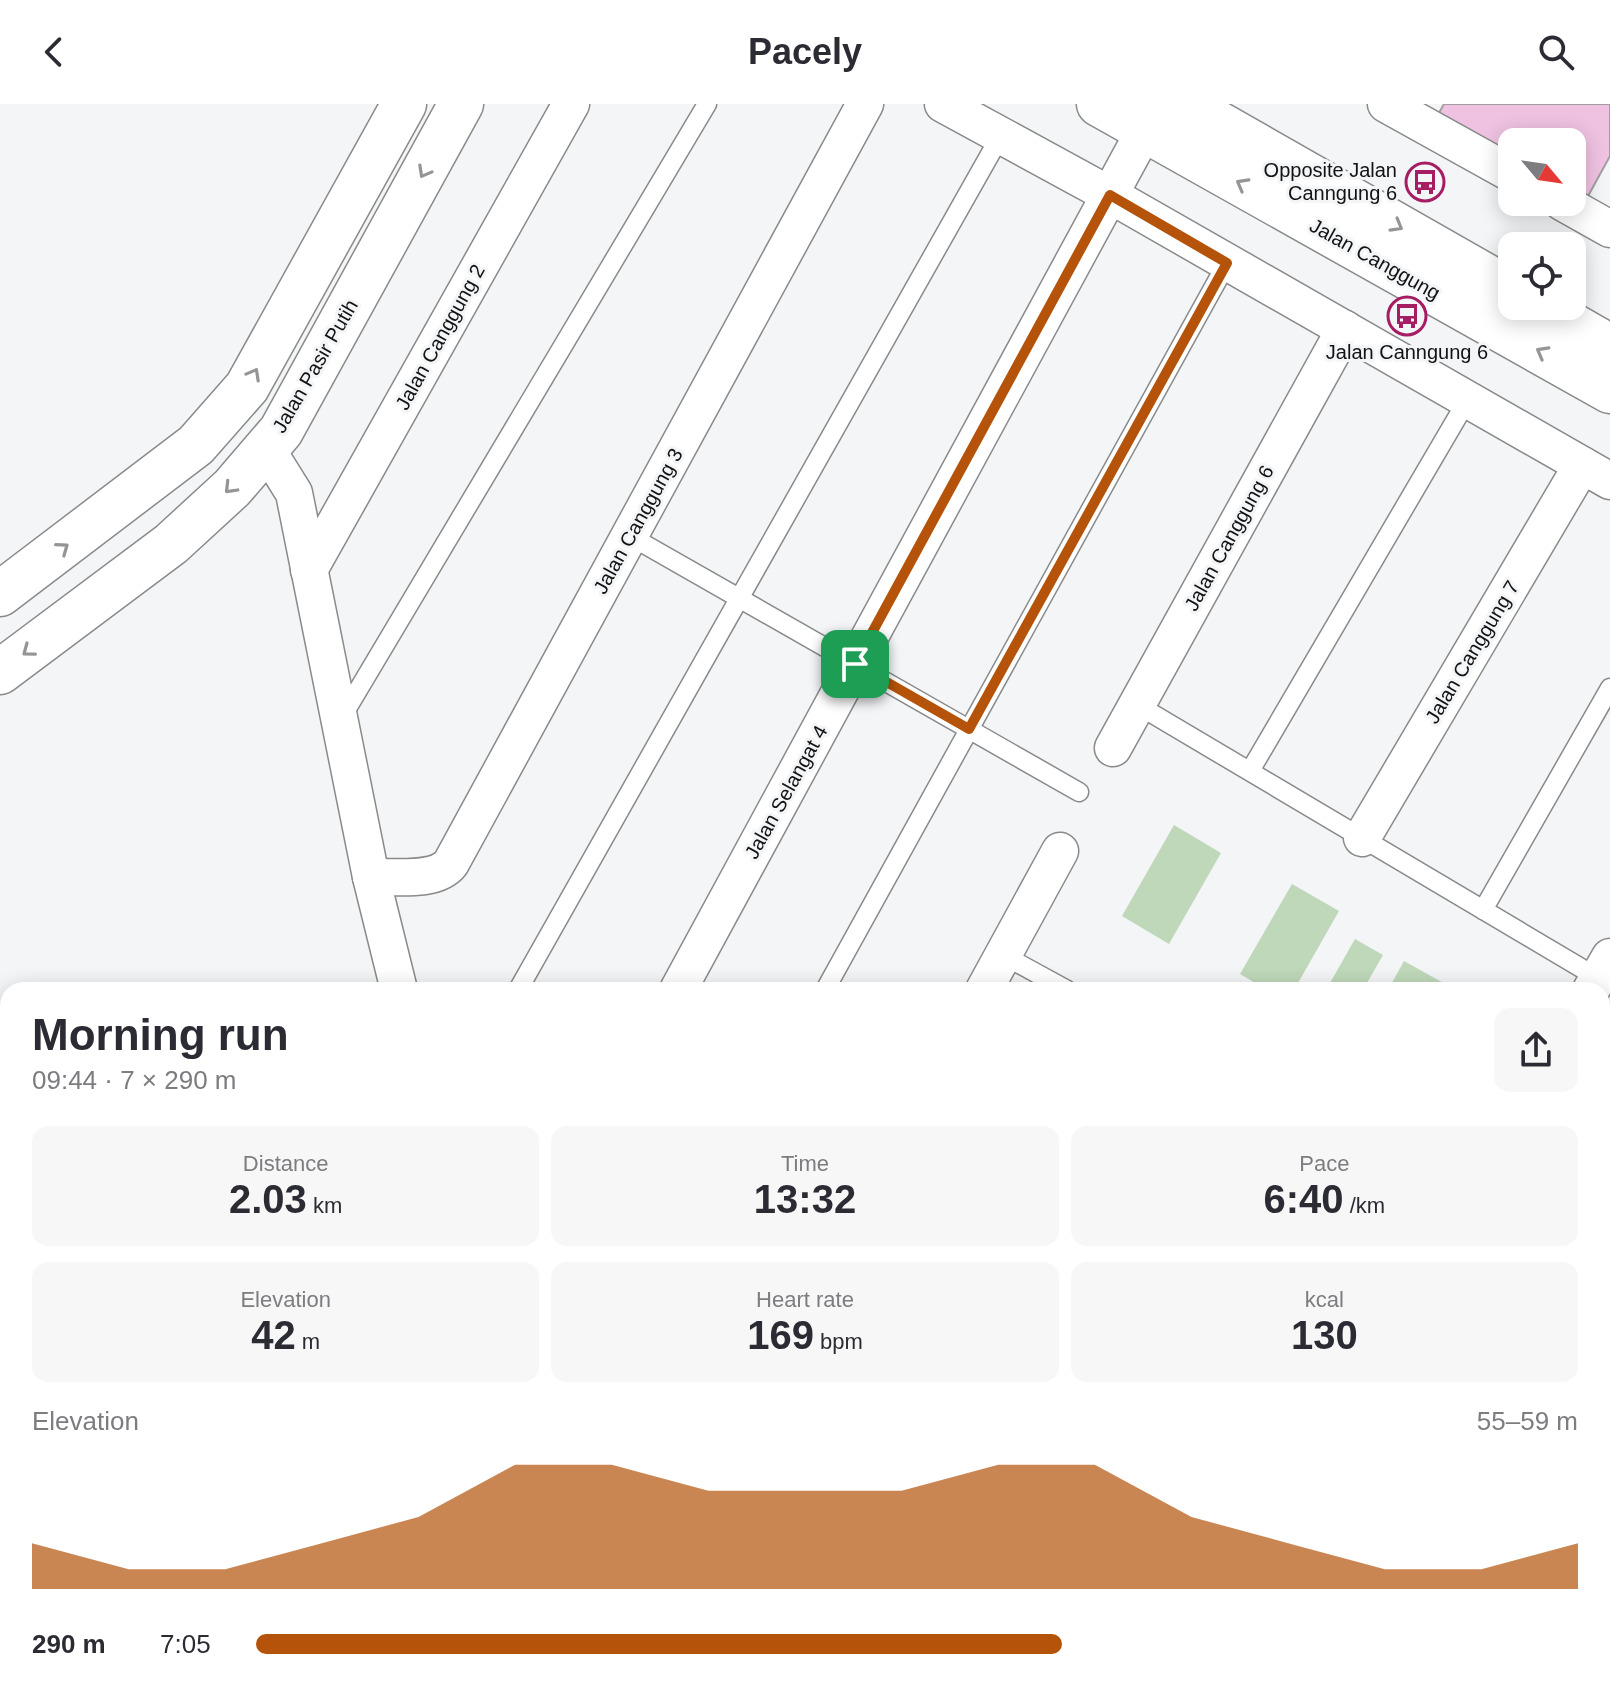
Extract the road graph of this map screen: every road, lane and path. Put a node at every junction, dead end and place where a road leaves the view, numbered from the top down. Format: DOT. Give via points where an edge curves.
graph roads {
  1 [pos="404,104"];
  2 [pos="461,104"];
  3 [pos="571,104"];
  4 [pos="707,104"];
  5 [pos="865,104"];
  6 [pos="943,104"];
  7 [pos="1099,104"];
  8 [pos="1184,104"];
  9 [pos="1401,108"];
  10 [pos="1152,117"];
  11 [pos="1001,135"];
  12 [pos="1498,166"];
  13 [pos="1110,195"];
  14 [pos="1586,210"];
  15 [pos="1606,216"];
  16 [pos="1227,263"];
  17 [pos="1498,283"];
  18 [pos="1563,320"];
  19 [pos="1345,329"];
  20 [pos="1610,347"];
  21 [pos="1610,391"];
  22 [pos="1468,399"];
  23 [pos="266,448"];
  24 [pos="1596,473"];
  25 [pos="630,536"];
  26 [pos="309,570"];
  27 [pos="0,594"];
  28 [pos="738,597"];
  29 [pos="855,664"];
  30 [pos="0,672"];
  31 [pos="1610,688"];
  32 [pos="1136,704"];
  33 [pos="340,721"];
  34 [pos="969,729"];
  35 [pos="1113,748"];
  36 [pos="1250,771"];
  37 [pos="1079,792"];
  38 [pos="1362,838"];
  39 [pos="1060,851"];
  40 [pos="371,877"];
  41 [pos="1483,910"];
  42 [pos="1003,955"];
  43 [pos="1600,975"];
  44 [pos="397,982"];
  45 [pos="522,982"];
  46 [pos="682,982"];
  47 [pos="829,982"];
  48 [pos="988,982"];
  49 [pos="1052,982"];
  27 -- 1 [label="main road, one-way" via="196,445 247,387"];
  2 -- 23 [label="main road, Jalan Pasir Putih, one-way" via="281,431"];
  3 -- 26 [label="street, Jalan Canggung 2"];
  4 -- 33 [label="lane"];
  5 -- 25 [label="street, Jalan Canggung 3"];
  6 -- 11 [label="street"];
  7 -- 10 [label="main road, Jalan Canggung"];
  8 -- 17 [label="main road, Jalan Canggung, one-way"];
  9 -- 12 [label="street"];
  10 -- 13 [label="street, Jalan Selangat 4"];
  21 -- 10 [label="main road, Jalan Canggung, one-way"];
  11 -- 13 [label="street"];
  11 -- 28 [label="lane"];
  13 -- 16 [label="street"];
  13 -- 29 [label="street, Jalan Selangat 4"];
  14 -- 15 [label="street"];
  16 -- 19 [label="street"];
  16 -- 34 [label="lane"];
  18 -- 20 [label="main road"];
  19 -- 22 [label="street"];
  19 -- 32 [label="street, Jalan Canggung 6"];
  22 -- 24 [label="street"];
  22 -- 36 [label="lane"];
  23 -- 26 [label="street" via="294,493"];
  23 -- 30 [label="main road, Jalan Pasir Putih, one-way" via="171,544"];
  24 -- 38 [label="street, Jalan Canggung 7"];
  25 -- 28 [label="lane"];
  25 -- 40 [label="street, Jalan Canggung 3" via="446,869 431,875"];
  26 -- 33 [label="street"];
  28 -- 29 [label="lane"];
  28 -- 45 [label="lane"];
  29 -- 34 [label="lane"];
  29 -- 46 [label="street, Jalan Selangat 4"];
  31 -- 41 [label="lane"];
  32 -- 35 [label="street, Jalan Canggung 6"];
  32 -- 36 [label="lane"];
  33 -- 40 [label="street"];
  34 -- 37 [label="lane"];
  34 -- 47 [label="lane"];
  36 -- 38 [label="lane"];
  38 -- 41 [label="lane"];
  39 -- 42 [label="street"];
  40 -- 44 [label="street"];
  41 -- 43 [label="lane"];
  42 -- 48 [label="street"];
  42 -- 49 [label="lane"];
}
